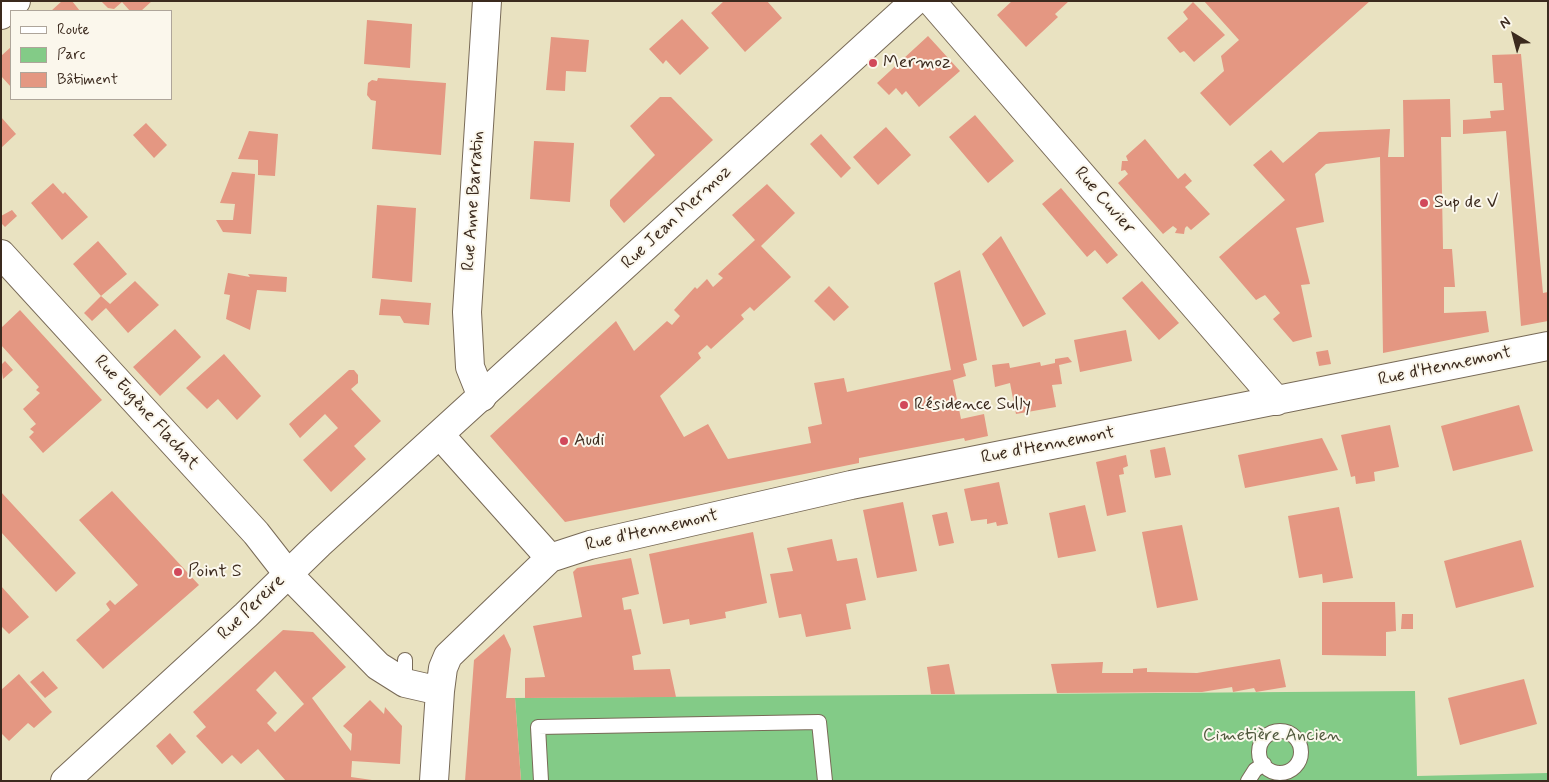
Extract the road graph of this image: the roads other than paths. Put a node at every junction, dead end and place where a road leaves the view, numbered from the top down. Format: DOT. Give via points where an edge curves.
graph roads {
  1 [pos="16,1"];
  2 [pos="487,1"];
  3 [pos="914,1"];
  4 [pos="931,1"];
  5 [pos="1,15"];
  6 [pos="1,254"];
  7 [pos="1548,346"];
  8 [pos="482,398"];
  9 [pos="1277,400"];
  10 [pos="440,435"];
  11 [pos="550,558"];
  12 [pos="288,574"];
  13 [pos="440,691"];
  14 [pos="1264,764"];
  15 [pos="65,781"];
  16 [pos="434,781"];
  17 [pos="541,781"];
  18 [pos="825,781"];
  19 [pos="1248,781"];
  1 -- 5 [label="street"];
  2 -- 8 [label="street, Rue Anne Barratin" via="467,312 470,367"];
  3 -- 8 [label="street, Rue Jean Mermoz"];
  4 -- 9 [label="street, Rue Cuvier"];
  6 -- 12 [label="street, Rue Eugène Flachat" via="256,533"];
  7 -- 9 [label="street, Rue d'Hennemont"];
  8 -- 10 [label="street, Rue Jean Mermoz"];
  9 -- 11 [label="street, Rue d'Hennemont" via="851,485 590,545"];
  10 -- 11 [label="street" via="512,528"];
  10 -- 12 [label="street, Rue Pereire"];
  11 -- 13 [label="street" via="448,656"];
  12 -- 13 [label="street, Rue Eugène Flachat" via="378,666 405,672"];
  12 -- 15 [label="street, Rue Pereire"];
  13 -- 16 [label="street"];
  14 -- 19 [label="lane"];
  17 -- 18 [label="lane" via="538,727 819,722"];
}
